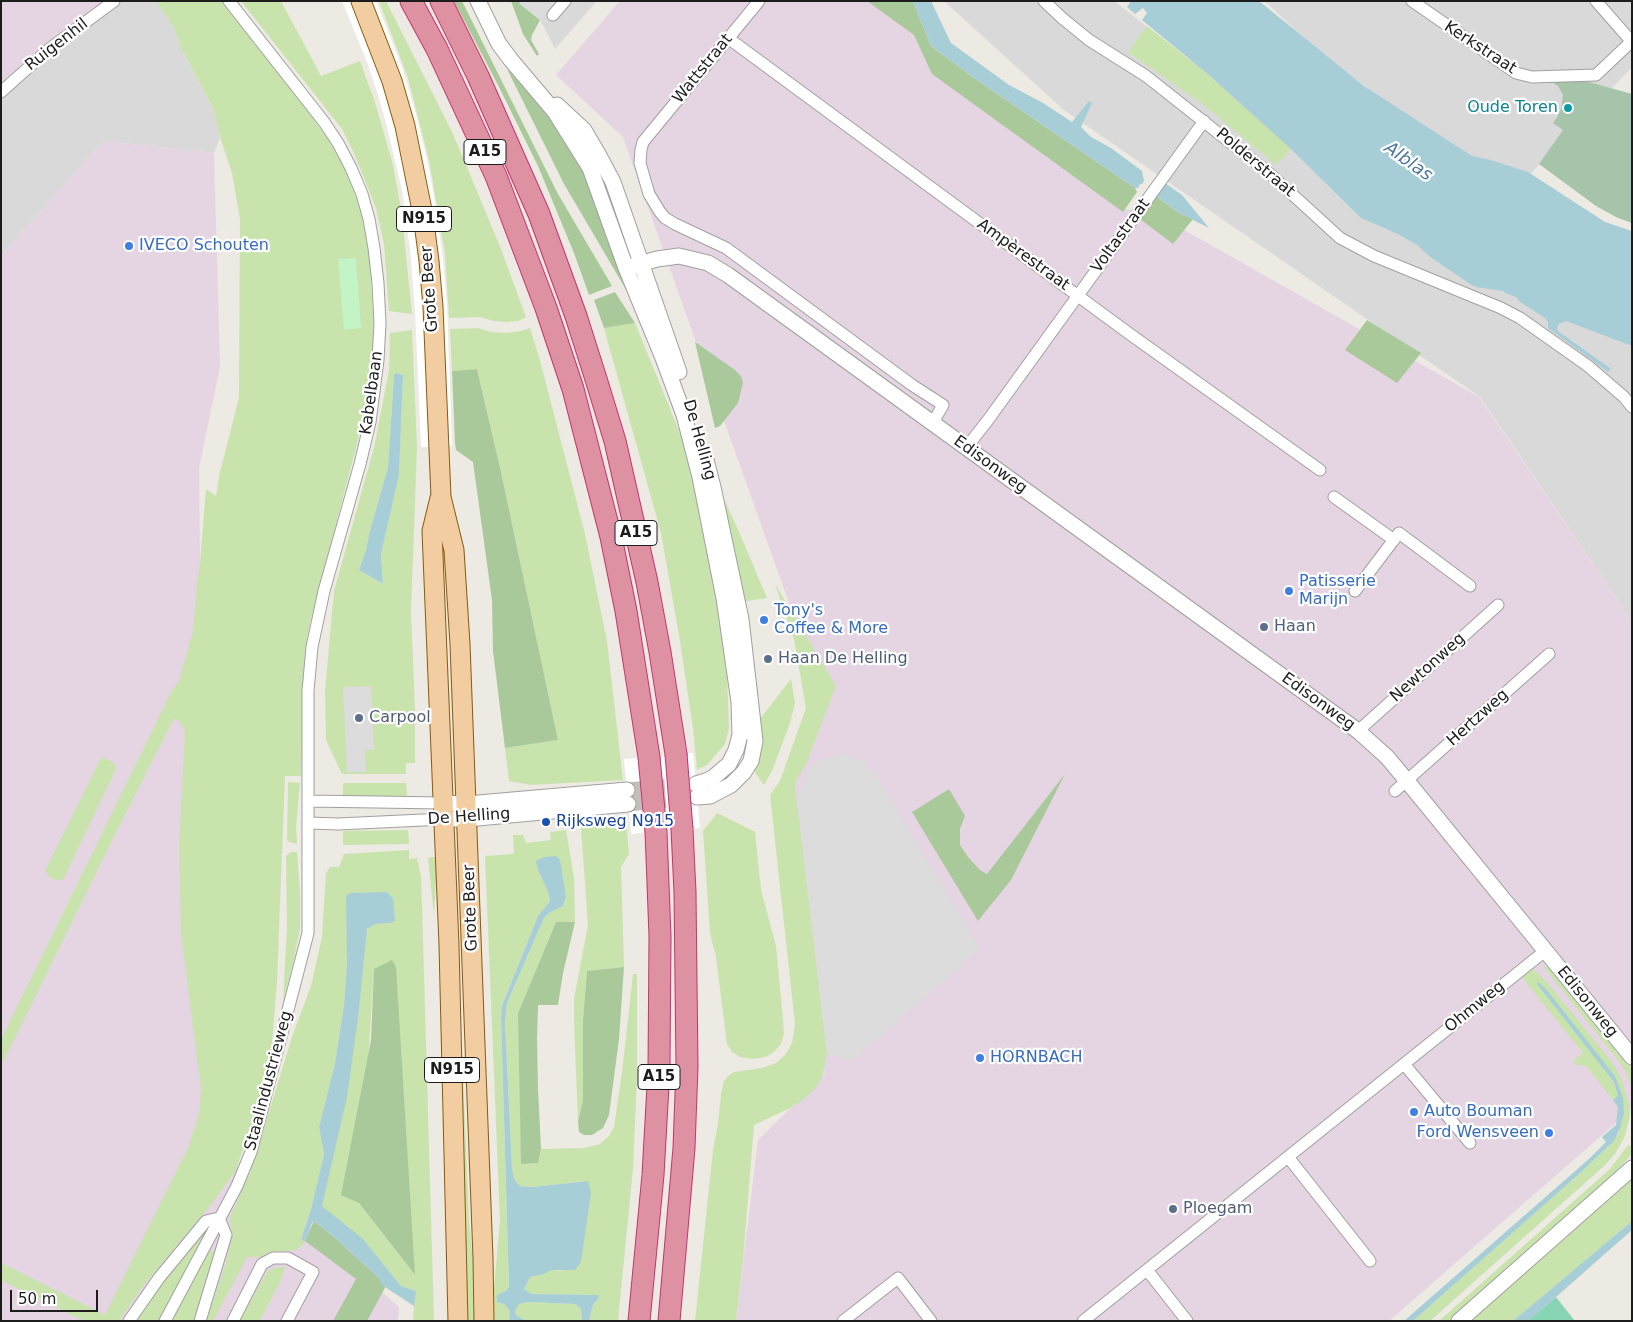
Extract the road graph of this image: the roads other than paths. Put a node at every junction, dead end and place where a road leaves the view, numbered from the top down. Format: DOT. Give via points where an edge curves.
graph roads {
  1 [pos="114,1"];
  2 [pos="229,1"];
  3 [pos="361,1"];
  4 [pos="411,1"];
  5 [pos="441,1"];
  6 [pos="478,1"];
  7 [pos="565,1"];
  8 [pos="759,1"];
  9 [pos="1044,1"];
  10 [pos="1412,1"];
  11 [pos="1596,1"];
  12 [pos="553,16"];
  13 [pos="728,38"];
  14 [pos="1632,41"];
  15 [pos="1,92"];
  16 [pos="1204,121"];
  17 [pos="742,260"];
  18 [pos="633,266"];
  19 [pos="728,276"];
  20 [pos="1077,296"];
  21 [pos="1632,407"];
  22 [pos="932,424"];
  23 [pos="966,448"];
  24 [pos="1320,470"];
  25 [pos="441,497"];
  26 [pos="1334,497"];
  27 [pos="1394,540"];
  28 [pos="1470,586"];
  29 [pos="1355,591"];
  30 [pos="1498,605"];
  31 [pos="1550,654"];
  32 [pos="1358,731"];
  33 [pos="1408,781"];
  34 [pos="696,791"];
  35 [pos="1395,791"];
  36 [pos="627,797"];
  37 [pos="309,801"];
  38 [pos="444,811"];
  39 [pos="467,812"];
  40 [pos="309,823"];
  41 [pos="1545,951"];
  42 [pos="1632,1058"];
  43 [pos="1404,1064"];
  44 [pos="1470,1143"];
  45 [pos="1288,1157"];
  46 [pos="1632,1168"];
  47 [pos="219,1218"];
  48 [pos="1370,1261"];
  49 [pos="1147,1270"];
  50 [pos="129,1321"];
  51 [pos="165,1321"];
  52 [pos="200,1321"];
  53 [pos="233,1321"];
  54 [pos="287,1321"];
  55 [pos="458,1321"];
  56 [pos="484,1321"];
  57 [pos="639,1321"];
  58 [pos="669,1321"];
  59 [pos="843,1321"];
  60 [pos="931,1321"];
  61 [pos="1083,1321"];
  62 [pos="1187,1321"];
  63 [pos="1459,1321"];
  1 -- 15 [label="street, Ruigenhil" via="48,50"];
  2 -- 37 [label="street, Kabelbaan" via="324,122 351,168 369,219 378,283 380,323 371,415 312,647 308,691"];
  3 -- 25 [label="main road, Grote Beer / N915" via="399,108 423,215 433,307"];
  4 -- 57 [label="highway, A15, bridge" via="445,65 496,176 573,388 611,537 637,676 656,832 660,936 659,1068"];
  5 -- 58 [label="highway, A15, bridge" via="513,152 573,308 615,441 660,652 676,754 686,910 684,1148"];
  6 -- 18 [label="street, De Helling" via="499,44 563,124 590,168"];
  7 -- 12 [label="street"];
  8 -- 13 [label="street, Wattstraat"];
  9 -- 16 [label="street, Polderstraat" via="1089,40 1146,76"];
  10 -- 14 [label="street, Kerkstraat" via="1516,73 1532,77 1596,75"];
  11 -- 14 [label="street"];
  13 -- 17 [label="street, Wattstraat" via="648,137 641,150 640,163 649,194 660,212 675,224 726,248"];
  13 -- 20 [label="street, Ampèrestraat"];
  16 -- 20 [label="street, Voltastraat"];
  16 -- 21 [label="street, Polderstraat" via="1270,174 1340,238 1374,256 1520,318 1588,366"];
  17 -- 19 [label="street"];
  17 -- 22 [label="street" via="943,405"];
  18 -- 19 [label="street, Edisonweg" via="679,256 708,263"];
  18 -- 34 [label="street, De Helling" via="684,416 700,478 724,598 739,702 740,735 736,750 729,764"];
  19 -- 22 [label="street, Edisonweg"];
  20 -- 23 [label="street, Voltastraat"];
  20 -- 24 [label="street, Ampèrestraat"];
  22 -- 23 [label="street, Edisonweg"];
  23 -- 32 [label="street, Edisonweg"];
  25 -- 38 [label="main road, Grote Beer / N915" via="432,530"];
  25 -- 39 [label="main road, Grote Beer / N915" via="455,563"];
  26 -- 27 [label="street"];
  27 -- 28 [label="street" via="1399,533"];
  27 -- 29 [label="street"];
  30 -- 32 [label="street, Newtonweg"];
  31 -- 33 [label="street, Hertzweg"];
  32 -- 33 [label="street, Edisonweg"];
  33 -- 35 [label="street, Hertzweg"];
  33 -- 41 [label="street, Edisonweg"];
  36 -- 39 [label="street, De Helling"];
  37 -- 38 [label="street, De Helling"];
  37 -- 40 [label="street, Kabelbaan"];
  38 -- 39 [label="street, De Helling"];
  38 -- 40 [label="street, De Helling" via="338,824"];
  38 -- 55 [label="main road, Grote Beer / N915"];
  39 -- 56 [label="main road, Grote Beer / N915"];
  40 -- 47 [label="street, Staalindustrieweg" via="308,933 251,1152"];
  41 -- 42 [label="street, Edisonweg"];
  41 -- 43 [label="street, Ohmweg"];
  43 -- 44 [label="street"];
  43 -- 45 [label="street, Ohmweg"];
  45 -- 48 [label="street"];
  45 -- 49 [label="street, Ohmweg"];
  46 -- 63 [label="street"];
  47 -- 50 [label="street" via="206,1222 159,1278"];
  47 -- 51 [label="street, Staalindustrieweg"];
  47 -- 52 [label="street" via="226,1235"];
  49 -- 61 [label="street, Ohmweg"];
  49 -- 62 [label="street"];
  53 -- 54 [label="street" via="262,1264 273,1258 288,1258 313,1272"];
  59 -- 60 [label="street" via="898,1278"];
}
